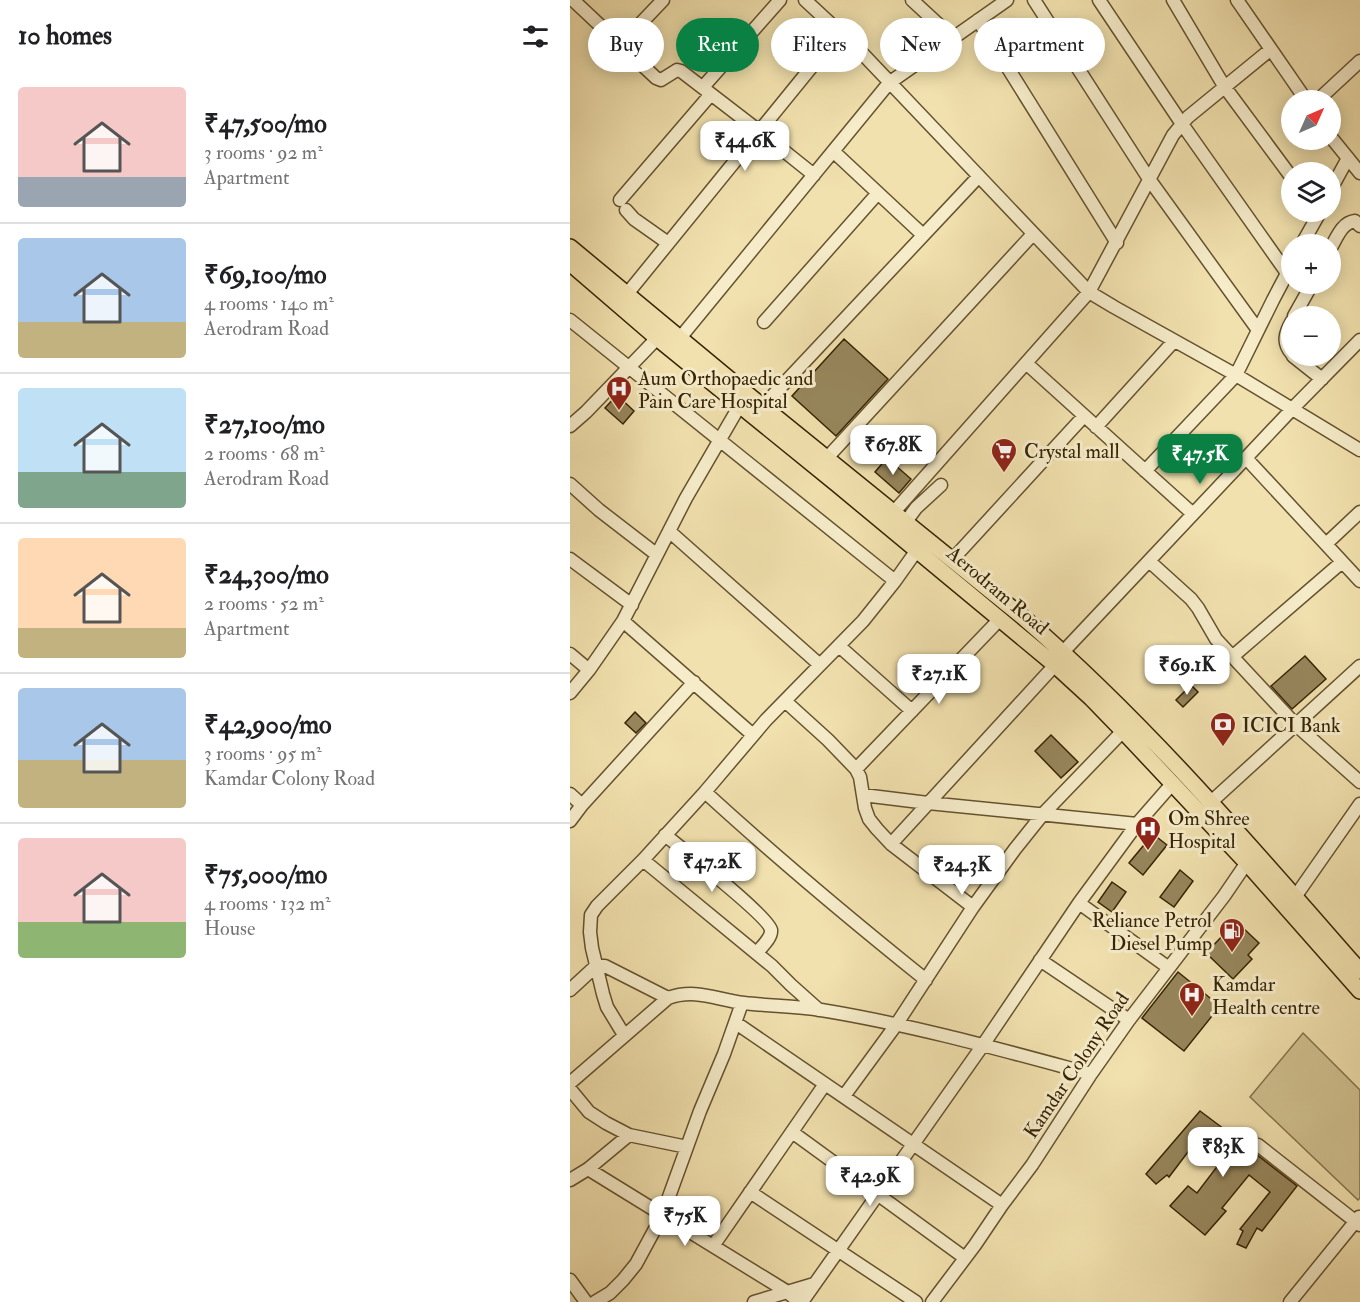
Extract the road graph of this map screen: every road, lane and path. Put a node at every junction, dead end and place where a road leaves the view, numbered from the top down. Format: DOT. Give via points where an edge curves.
graph roads {
  1 [pos="573,0"];
  2 [pos="663,0"];
  3 [pos="780,0"];
  4 [pos="805,0"];
  5 [pos="912,0"];
  6 [pos="1007,0"];
  7 [pos="1034,0"];
  8 [pos="1100,0"];
  9 [pos="1173,0"];
  10 [pos="1237,0"];
  11 [pos="592,18"];
  12 [pos="646,18"];
  13 [pos="825,18"];
  14 [pos="931,18"];
  15 [pos="981,18"];
  16 [pos="1270,50"];
  17 [pos="868,61"];
  18 [pos="1357,69"];
  19 [pos="650,72"];
  20 [pos="807,72"];
  21 [pos="904,72"];
  22 [pos="1010,72"];
  23 [pos="889,83"];
  24 [pos="1224,86"];
  25 [pos="1299,90"];
  26 [pos="1331,90"];
  27 [pos="707,91"];
  28 [pos="1182,124"];
  29 [pos="759,131"];
  30 [pos="1341,149"];
  31 [pos="833,151"];
  32 [pos="1348,158"];
  33 [pos="1281,163"];
  34 [pos="1341,171"];
  35 [pos="1360,173"];
  36 [pos="814,175"];
  37 [pos="978,176"];
  38 [pos="1149,179"];
  39 [pos="878,193"];
  40 [pos="1360,226"];
  41 [pos="1033,234"];
  42 [pos="1339,234"];
  43 [pos="923,236"];
  44 [pos="668,243"];
  45 [pos="1116,243"];
  46 [pos="570,247"];
  47 [pos="1281,258"];
  48 [pos="570,263"];
  49 [pos="1281,285"];
  50 [pos="1089,292"];
  51 [pos="627,294"];
  52 [pos="570,320"];
  53 [pos="764,322"];
  54 [pos="1258,330"];
  55 [pos="662,333"];
  56 [pos="680,338"];
  57 [pos="1360,340"];
  58 [pos="1174,341"];
  59 [pos="1026,363"];
  60 [pos="1306,366"];
  61 [pos="629,367"];
  62 [pos="1236,375"];
  63 [pos="1322,379"];
  64 [pos="740,405"];
  65 [pos="762,406"];
  66 [pos="1293,408"];
  67 [pos="1084,416"];
  68 [pos="570,426"];
  69 [pos="1096,427"];
  70 [pos="719,440"];
  71 [pos="1360,450"];
  72 [pos="1246,458"];
  73 [pos="826,459"];
  74 [pos="1145,471"];
  75 [pos="570,484"];
  76 [pos="941,485"];
  77 [pos="1360,512"];
  78 [pos="893,513"];
  79 [pos="1193,514"];
  80 [pos="906,523"];
  81 [pos="669,531"];
  82 [pos="1326,544"];
  83 [pos="917,550"];
  84 [pos="656,554"];
  85 [pos="570,559"];
  86 [pos="951,560"];
  87 [pos="1149,561"];
  88 [pos="1342,562"];
  89 [pos="895,581"];
  90 [pos="1360,581"];
  91 [pos="633,605"];
  92 [pos="1000,619"];
  93 [pos="624,621"];
  94 [pos="839,646"];
  95 [pos="570,654"];
  96 [pos="1232,657"];
  97 [pos="1059,659"];
  98 [pos="820,665"];
  99 [pos="1360,666"];
  100 [pos="590,670"];
  101 [pos="694,682"];
  102 [pos="570,693"];
  103 [pos="785,701"];
  104 [pos="912,711"];
  105 [pos="1296,725"];
  106 [pos="1123,731"];
  107 [pos="753,735"];
  108 [pos="856,769"];
  109 [pos="1360,782"];
  110 [pos="1172,784"];
  111 [pos="705,792"];
  112 [pos="570,794"];
  113 [pos="863,795"];
  114 [pos="1211,802"];
  115 [pos="928,803"];
  116 [pos="1360,804"];
  117 [pos="582,805"];
  118 [pos="1043,814"];
  119 [pos="570,821"];
  120 [pos="1137,824"];
  121 [pos="665,835"];
  122 [pos="891,844"];
  123 [pos="1250,857"];
  124 [pos="643,860"];
  125 [pos="1295,897"];
  126 [pos="1079,903"];
  127 [pos="973,907"];
  128 [pos="757,953"];
  129 [pos="1040,960"];
  130 [pos="596,966"];
  131 [pos="1169,968"];
  132 [pos="1360,971"];
  133 [pos="926,980"];
  134 [pos="570,990"];
  135 [pos="1360,991"];
  136 [pos="669,998"];
  137 [pos="742,1003"];
  138 [pos="819,1010"];
  139 [pos="1129,1020"];
  140 [pos="736,1023"];
  141 [pos="896,1025"];
  142 [pos="624,1035"];
  143 [pos="983,1045"];
  144 [pos="1091,1074"];
  145 [pos="570,1083"];
  146 [pos="825,1084"];
  147 [pos="570,1089"];
  148 [pos="844,1096"];
  149 [pos="792,1132"];
  150 [pos="628,1135"];
  151 [pos="912,1143"];
  152 [pos="1258,1145"];
  153 [pos="687,1147"];
  154 [pos="588,1169"];
  155 [pos="570,1180"];
  156 [pos="750,1192"];
  157 [pos="877,1194"];
  158 [pos="1002,1205"];
  159 [pos="662,1216"];
  160 [pos="1358,1221"];
  161 [pos="713,1246"];
  162 [pos="838,1250"];
  163 [pos="965,1258"];
  164 [pos="570,1280"];
  165 [pos="814,1284"];
  166 [pos="786,1292"];
  167 [pos="586,1302"];
  168 [pos="595,1302"];
  169 [pos="753,1302"];
  170 [pos="800,1302"];
  171 [pos="916,1302"];
  172 [pos="933,1302"];
  173 [pos="1290,1302"];
  1 -- 11 [label="street"];
  2 -- 12 [label="street"];
  3 -- 27 [label="street"];
  4 -- 13 [label="street"];
  5 -- 14 [label="street"];
  6 -- 15 [label="street"];
  7 -- 38 [label="street"];
  8 -- 28 [label="street"];
  9 -- 24 [label="street"];
  10 -- 16 [label="street"];
  16 -- 24 [label="street"];
  16 -- 25 [label="street"];
  17 -- 23 [label="street"];
  18 -- 26 [label="street"];
  19 -- 27 [label="street" via="661,81 681,71"];
  20 -- 29 [label="street"];
  21 -- 23 [label="street"];
  22 -- 45 [label="street"];
  23 -- 31 [label="street"];
  23 -- 37 [label="street"];
  24 -- 28 [label="street"];
  24 -- 33 [label="street"];
  27 -- 29 [label="street"];
  27 -- 44 [label="street" via="623,205 634,219"];
  28 -- 38 [label="street"];
  28 -- 47 [label="street"];
  29 -- 36 [label="street"];
  29 -- 44 [label="street"];
  30 -- 32 [label="street"];
  31 -- 36 [label="street"];
  31 -- 39 [label="street"];
  32 -- 34 [label="street"];
  32 -- 35 [label="street"];
  36 -- 56 [label="street"];
  37 -- 41 [label="street"];
  37 -- 43 [label="street"];
  38 -- 45 [label="street"];
  38 -- 54 [label="street"];
  39 -- 43 [label="street"];
  39 -- 53 [label="street"];
  40 -- 42 [label="street" via="1350,221"];
  41 -- 50 [label="street"];
  41 -- 73 [label="street"];
  43 -- 65 [label="street"];
  44 -- 51 [label="street"];
  45 -- 50 [label="street"];
  46 -- 51 [label="main road, Aerodram Road"];
  48 -- 55 [label="main road, Aerodram Road"];
  49 -- 54 [label="street"];
  50 -- 58 [label="street"];
  50 -- 59 [label="street"];
  51 -- 55 [label="main road, Aerodram Road"];
  52 -- 61 [label="street"];
  54 -- 62 [label="street"];
  55 -- 56 [label="main road, Aerodram Road"];
  55 -- 61 [label="street"];
  55 -- 64 [label="main road, Aerodram Road"];
  56 -- 65 [label="main road, Aerodram Road"];
  57 -- 63 [label="street"];
  58 -- 62 [label="street"];
  58 -- 69 [label="street"];
  59 -- 67 [label="street"];
  59 -- 78 [label="street"];
  60 -- 63 [label="street"];
  61 -- 68 [label="street"];
  61 -- 70 [label="street"];
  62 -- 66 [label="street"];
  62 -- 74 [label="street"];
  63 -- 66 [label="street"];
  64 -- 70 [label="street"];
  64 -- 83 [label="main road, Aerodram Road"];
  65 -- 73 [label="main road, Aerodram Road"];
  66 -- 71 [label="street"];
  66 -- 72 [label="street"];
  67 -- 69 [label="street"];
  67 -- 86 [label="street"];
  69 -- 74 [label="street"];
  70 -- 81 [label="street"];
  70 -- 89 [label="street"];
  72 -- 79 [label="street"];
  72 -- 82 [label="street"];
  73 -- 78 [label="main road, Aerodram Road"];
  74 -- 79 [label="street"];
  75 -- 84 [label="street"];
  76 -- 80 [label="street"];
  77 -- 82 [label="street"];
  78 -- 80 [label="main road, Aerodram Road"];
  79 -- 87 [label="street"];
  80 -- 86 [label="main road, Aerodram Road"];
  81 -- 84 [label="street"];
  81 -- 98 [label="street"];
  82 -- 88 [label="street"];
  83 -- 89 [label="street"];
  83 -- 92 [label="main road, Aerodram Road"];
  84 -- 91 [label="street"];
  85 -- 91 [label="street"];
  86 -- 97 [label="main road, Aerodram Road"];
  87 -- 96 [label="street" via="1191,599"];
  87 -- 97 [label="street"];
  88 -- 90 [label="street"];
  88 -- 96 [label="street"];
  89 -- 94 [label="street"];
  91 -- 93 [label="street"];
  92 -- 97 [label="main road, Aerodram Road"];
  92 -- 104 [label="street"];
  93 -- 100 [label="street"];
  93 -- 101 [label="street"];
  94 -- 98 [label="street"];
  94 -- 104 [label="street"];
  95 -- 100 [label="street"];
  96 -- 105 [label="street"];
  97 -- 106 [label="main road, Aerodram Road"];
  97 -- 114 [label="main road, Aerodram Road" via="1128,715"];
  97 -- 115 [label="street"];
  98 -- 103 [label="street"];
  99 -- 105 [label="street"];
  100 -- 102 [label="street"];
  101 -- 107 [label="street"];
  101 -- 117 [label="street"];
  103 -- 107 [label="street"];
  103 -- 108 [label="street"];
  104 -- 108 [label="street"];
  105 -- 109 [label="street"];
  105 -- 114 [label="street"];
  106 -- 110 [label="main road, Aerodram Road"];
  106 -- 118 [label="street"];
  107 -- 111 [label="street"];
  108 -- 113 [label="street"];
  110 -- 120 [label="street"];
  110 -- 123 [label="main road, Aerodram Road"];
  111 -- 121 [label="street"];
  111 -- 133 [label="street"];
  112 -- 117 [label="street"];
  113 -- 115 [label="street"];
  113 -- 122 [label="street" via="869,819"];
  114 -- 123 [label="main road, Aerodram Road"];
  115 -- 118 [label="street"];
  115 -- 122 [label="street"];
  116 -- 125 [label="street"];
  117 -- 119 [label="street"];
  118 -- 120 [label="street"];
  118 -- 127 [label="street"];
  120 -- 126 [label="street"];
  121 -- 124 [label="street"];
  121 -- 128 [label="street" via="769,924 772,932"];
  122 -- 127 [label="street"];
  123 -- 125 [label="main road, Aerodram Road"];
  123 -- 131 [label="street, Kamdar Colony Road"];
  123 -- 135 [label="main road, Aerodram Road"];
  124 -- 128 [label="street"];
  124 -- 130 [label="street" via="591,915"];
  125 -- 132 [label="main road, Aerodram Road"];
  126 -- 129 [label="street"];
  126 -- 131 [label="street"];
  127 -- 133 [label="street"];
  128 -- 138 [label="street"];
  129 -- 139 [label="street"];
  129 -- 143 [label="street"];
  130 -- 134 [label="street"];
  130 -- 136 [label="street" via="605,966"];
  130 -- 142 [label="street" via="607,1007"];
  131 -- 139 [label="street, Kamdar Colony Road"];
  133 -- 141 [label="street"];
  136 -- 137 [label="street" via="692,993"];
  136 -- 142 [label="street"];
  137 -- 138 [label="street"];
  137 -- 140 [label="street"];
  138 -- 141 [label="street"];
  139 -- 144 [label="street, Kamdar Colony Road"];
  140 -- 146 [label="street"];
  140 -- 153 [label="street"];
  141 -- 143 [label="street"];
  141 -- 148 [label="street"];
  142 -- 145 [label="street"];
  143 -- 144 [label="street"];
  143 -- 151 [label="street"];
  144 -- 158 [label="street, Kamdar Colony Road"];
  146 -- 148 [label="street"];
  146 -- 149 [label="street"];
  147 -- 150 [label="street" via="589,1112"];
  148 -- 151 [label="street"];
  149 -- 156 [label="street"];
  149 -- 157 [label="street"];
  150 -- 153 [label="street"];
  150 -- 154 [label="street"];
  151 -- 157 [label="street"];
  151 -- 158 [label="street"];
  152 -- 160 [label="street"];
  153 -- 159 [label="street"];
  154 -- 155 [label="street"];
  154 -- 159 [label="street"];
  156 -- 161 [label="street"];
  156 -- 162 [label="street"];
  157 -- 162 [label="street"];
  157 -- 163 [label="street"];
  158 -- 163 [label="street, Kamdar Colony Road"];
  159 -- 161 [label="street"];
  159 -- 168 [label="street" via="636,1264 610,1293"];
  160 -- 173 [label="street"];
  161 -- 166 [label="street"];
  162 -- 165 [label="street"];
  162 -- 171 [label="street"];
  163 -- 172 [label="street, Kamdar Colony Road"];
  164 -- 167 [label="street"];
  165 -- 166 [label="street"];
  165 -- 170 [label="street"];
  166 -- 169 [label="street"];
  166 -- 170 [label="street"];
}
